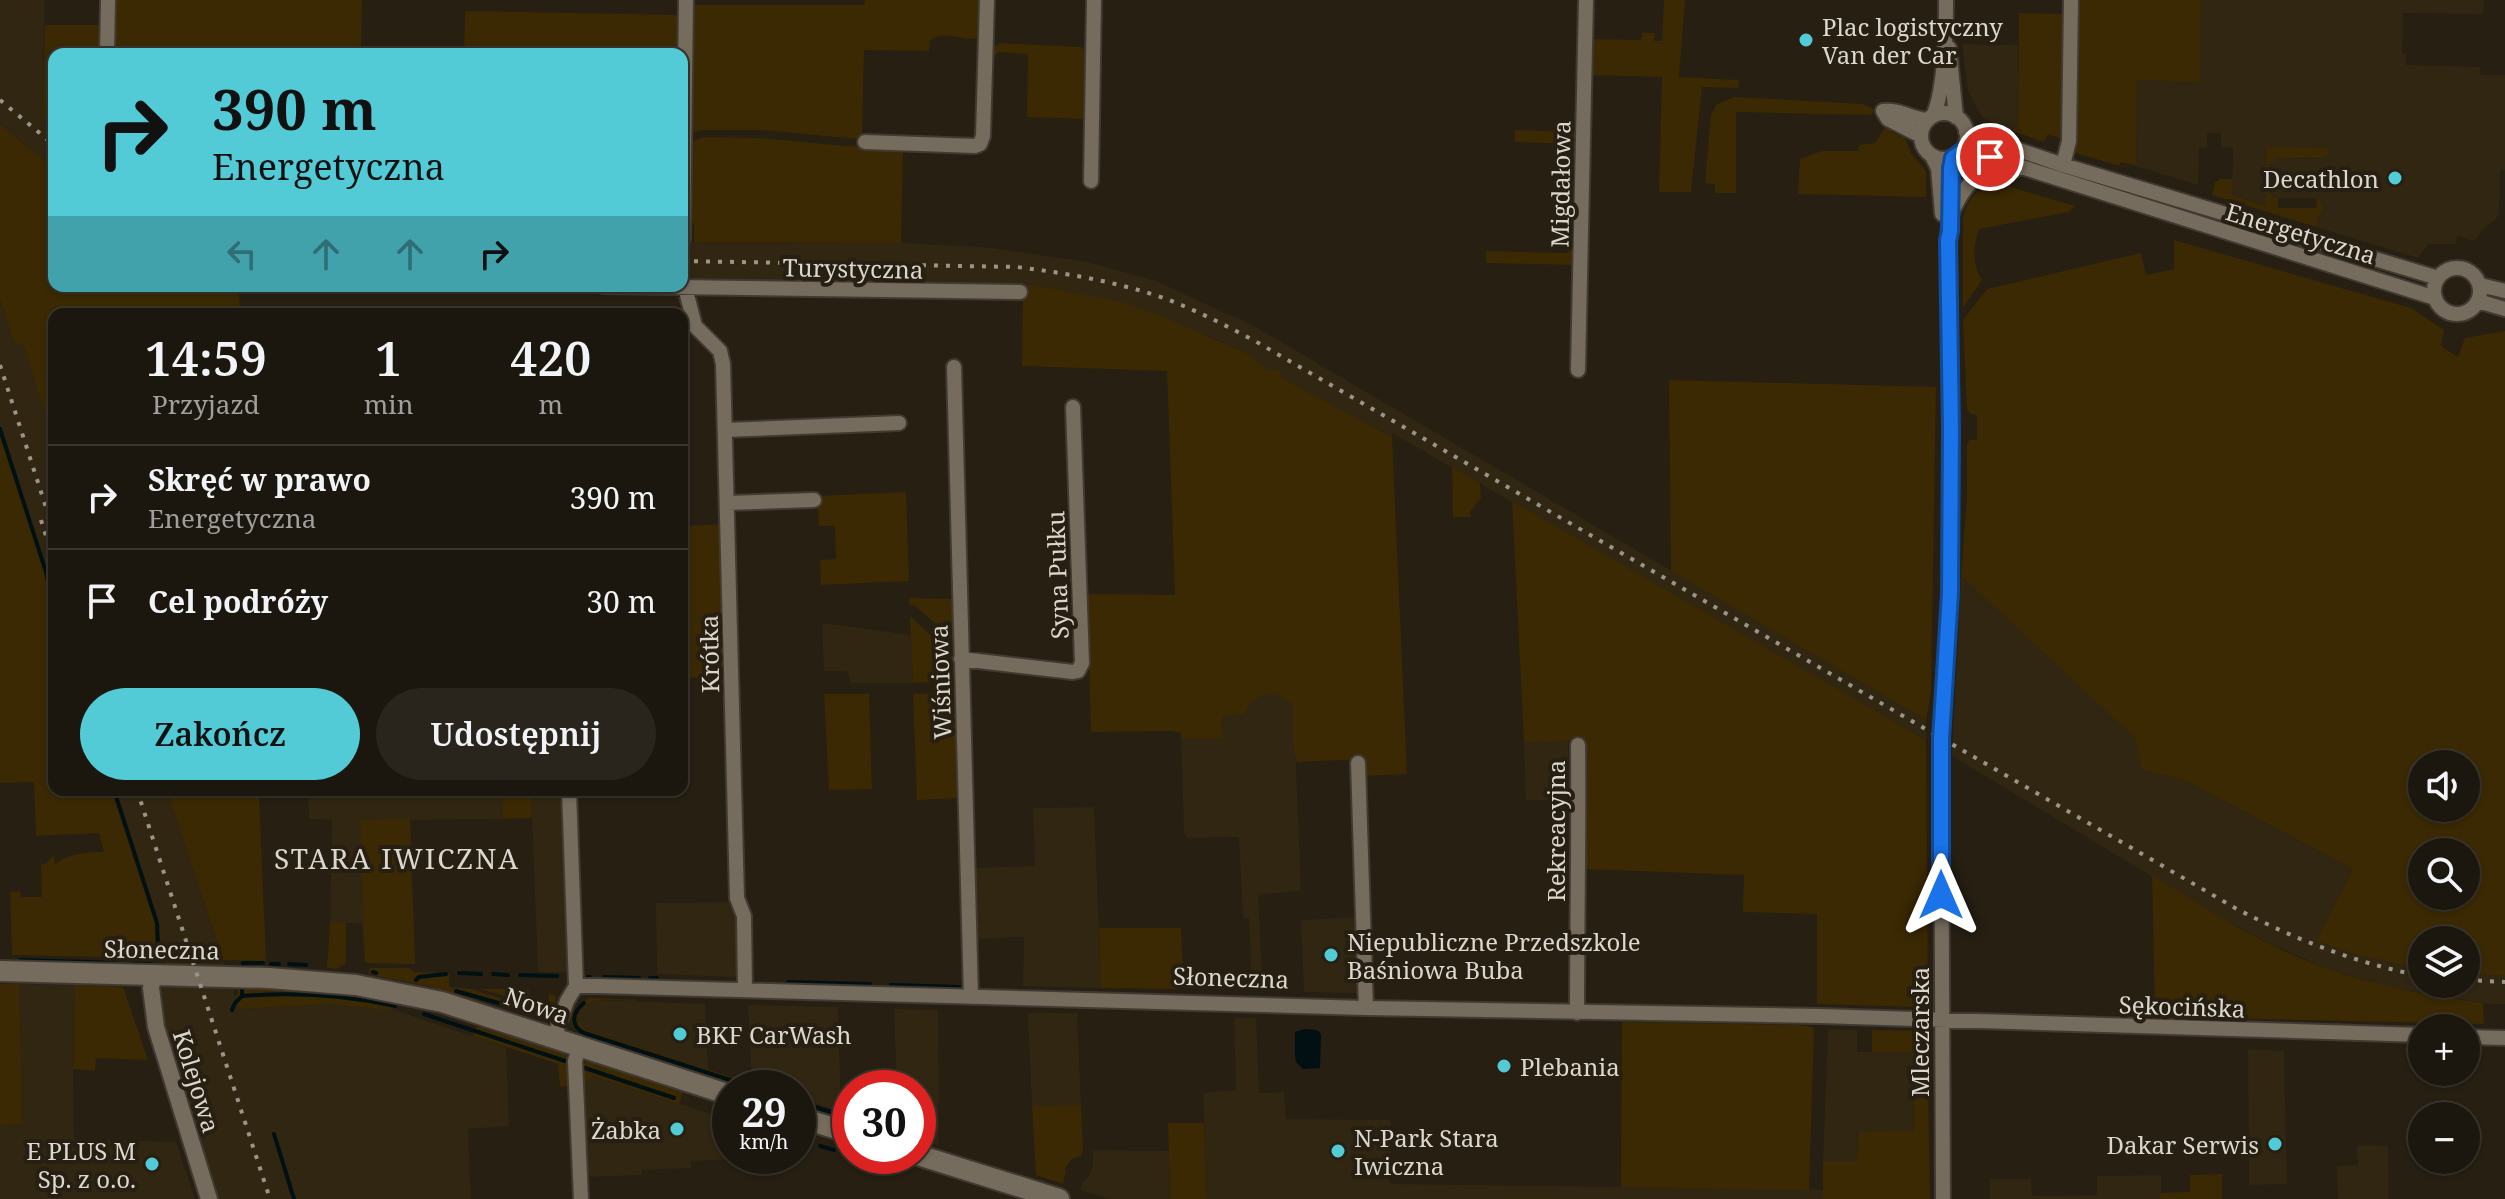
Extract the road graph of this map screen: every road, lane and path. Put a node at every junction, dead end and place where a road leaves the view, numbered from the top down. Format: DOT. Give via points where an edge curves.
graph roads {
  1 [pos="108,0"];
  2 [pos="686,0"];
  3 [pos="987,0"];
  4 [pos="1094,0"];
  5 [pos="1586,0"];
  6 [pos="1946,0"];
  7 [pos="2071,0"];
  8 [pos="1946,36"];
  9 [pos="107,48"];
  10 [pos="685,48"];
  11 [pos="1954,91"];
  12 [pos="1956,117"];
  13 [pos="1930,118"];
  14 [pos="1966,132"];
  15 [pos="1921,136"];
  16 [pos="865,142"];
  17 [pos="1999,144"];
  18 [pos="1957,155"];
  19 [pos="1932,156"];
  20 [pos="2063,165"];
  21 [pos="2043,175"];
  22 [pos="1091,181"];
  23 [pos="2159,195"];
  24 [pos="2154,210"];
  25 [pos="1950,215"];
  26 [pos="1948,241"];
  27 [pos="2438,278"];
  28 [pos="2480,285"];
  29 [pos="688,287"];
  30 [pos="2505,291"];
  31 [pos="686,292"];
  32 [pos="1020,292"];
  33 [pos="2435,298"];
  34 [pos="2478,301"];
  35 [pos="2505,309"];
  36 [pos="954,367"];
  37 [pos="1578,370"];
  38 [pos="1073,407"];
  39 [pos="899,423"];
  40 [pos="725,430"];
  41 [pos="814,500"];
  42 [pos="728,503"];
  43 [pos="961,659"];
  44 [pos="1578,745"];
  45 [pos="1358,763"];
  46 [pos="569,796"];
  47 [pos="0,971"];
  48 [pos="153,975"];
  49 [pos="323,982"];
  50 [pos="576,986"];
  51 [pos="745,990"];
  52 [pos="971,997"];
  53 [pos="1366,1008"];
  54 [pos="1577,1013"];
  55 [pos="1941,1020"];
  56 [pos="2408,1035"];
  57 [pos="2480,1037"];
  58 [pos="554,1038"];
  59 [pos="2505,1038"];
  60 [pos="579,1047"];
  61 [pos="712,1089"];
  62 [pos="936,1161"];
  63 [pos="209,1199"];
  64 [pos="581,1199"];
  65 [pos="1059,1199"];
  66 [pos="1943,1199"];
  1 -- 9 [label="street"];
  2 -- 10 [label="street"];
  3 -- 16 [label="street" via="980,144"];
  4 -- 22 [label="street"];
  5 -- 37 [label="street, Migdałowa"];
  6 -- 8 [label="street"];
  7 -- 20 [label="street" via="2069,141"];
  8 -- 11 [label="street"];
  8 -- 13 [label="street"];
  11 -- 12 [label="street"];
  11 -- 17 [label="street" via="1970,123"];
  12 -- 13 [label="street" via="1943,113"];
  12 -- 14 [label="street"];
  13 -- 15 [label="street"];
  13 -- 15 [label="street" via="1883,111"];
  14 -- 17 [label="street, Energetyczna"];
  14 -- 18 [label="street"];
  15 -- 19 [label="street"];
  17 -- 20 [label="street, Energetyczna"];
  18 -- 19 [label="street"];
  18 -- 21 [label="street, Energetyczna" via="1980,154"];
  18 -- 25 [label="street, Mleczarska"];
  19 -- 26 [label="street, Mleczarska"];
  20 -- 23 [label="street, Energetyczna"];
  21 -- 24 [label="street, Energetyczna"];
  21 -- 25 [label="street, Mleczarska" via="2000,169 1982,173 1962,192"];
  23 -- 24 [label="street"];
  23 -- 27 [label="street, Energetyczna"];
  24 -- 33 [label="street, Energetyczna"];
  25 -- 26 [label="street, Mleczarska"];
  26 -- 55 [label="street, Mleczarska" via="1950,580 1941,739"];
  27 -- 28 [label="street" via="2449,269 2464,268"];
  27 -- 33 [label="street"];
  28 -- 30 [label="street"];
  28 -- 34 [label="street"];
  29 -- 32 [label="street, Turystyczna"];
  31 -- 40 [label="street, Krótka" via="695,326 722,358"];
  33 -- 34 [label="street" via="2444,310 2459,314"];
  34 -- 35 [label="street"];
  36 -- 43 [label="street, Wiśniowa"];
  38 -- 43 [label="street, Syna Pułku" via="1082,663 1073,672"];
  39 -- 40 [label="street"];
  40 -- 42 [label="street, Krótka"];
  41 -- 42 [label="street"];
  42 -- 51 [label="street, Krótka" via="737,898 744,916"];
  43 -- 52 [label="street, Wiśniowa"];
  44 -- 54 [label="street, Rekreacyjna"];
  45 -- 53 [label="street"];
  46 -- 50 [label="street"];
  47 -- 48 [label="main road, Słoneczna"];
  48 -- 49 [label="main road, Słoneczna"];
  48 -- 63 [label="street, Kolejowa" via="156,1027"];
  49 -- 58 [label="main road, Nowa" via="442,1002"];
  50 -- 51 [label="street, Słoneczna"];
  50 -- 58 [label="street"];
  51 -- 52 [label="street, Słoneczna"];
  52 -- 53 [label="street, Słoneczna"];
  53 -- 54 [label="street, Słoneczna"];
  54 -- 55 [label="street, Słoneczna"];
  55 -- 56 [label="street, Sękocińska"];
  55 -- 66 [label="street, Mleczarska"];
  57 -- 59 [label="street"];
  58 -- 60 [label="main road, Nowa"];
  60 -- 61 [label="main road, Nowa"];
  60 -- 64 [label="street" via="575,1061"];
  62 -- 65 [label="main road"];
}
